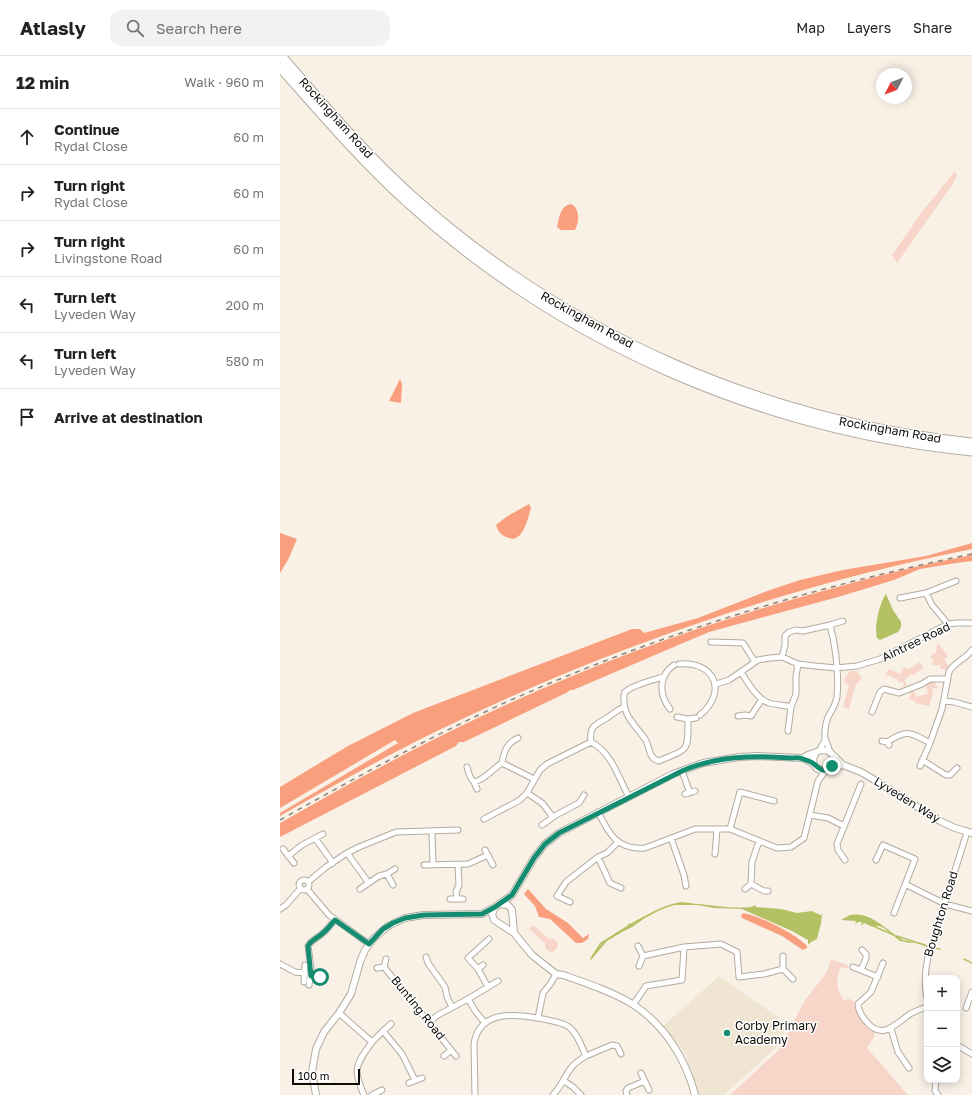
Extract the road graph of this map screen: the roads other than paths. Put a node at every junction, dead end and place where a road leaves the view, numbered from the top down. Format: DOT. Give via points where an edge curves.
graph roads {
  1 [pos="281,56"];
  2 [pos="280,67"];
  3 [pos="972,443"];
  4 [pos="972,451"];
  5 [pos="956,581"];
  6 [pos="926,593"];
  7 [pos="900,598"];
  8 [pos="842,621"];
  9 [pos="948,624"];
  10 [pos="972,624"];
  11 [pos="830,625"];
  12 [pos="711,642"];
  13 [pos="972,650"];
  14 [pos="783,655"];
  15 [pos="755,662"];
  16 [pos="798,664"];
  17 [pos="836,668"];
  18 [pos="743,675"];
  19 [pos="663,677"];
  20 [pos="947,678"];
  21 [pos="716,684"];
  22 [pos="762,699"];
  23 [pos="944,701"];
  24 [pos="624,707"];
  25 [pos="791,707"];
  26 [pos="972,707"];
  27 [pos="670,710"];
  28 [pos="872,712"];
  29 [pos="738,716"];
  30 [pos="677,717"];
  31 [pos="688,719"];
  32 [pos="788,731"];
  33 [pos="518,738"];
  34 [pos="825,740"];
  35 [pos="591,742"];
  36 [pos="886,743"];
  37 [pos="930,743"];
  38 [pos="818,752"];
  39 [pos="832,755"];
  40 [pos="803,758"];
  41 [pos="922,760"];
  42 [pos="502,763"];
  43 [pos="815,765"];
  44 [pos="843,765"];
  45 [pos="920,766"];
  46 [pos="467,767"];
  47 [pos="957,768"];
  48 [pos="828,769"];
  49 [pos="682,771"];
  50 [pos="534,779"];
  51 [pos="818,781"];
  52 [pos="474,782"];
  53 [pos="861,784"];
  54 [pos="477,789"];
  55 [pos="527,793"];
  56 [pos="690,793"];
  57 [pos="584,795"];
  58 [pos="629,797"];
  59 [pos="774,800"];
  60 [pos="598,812"];
  61 [pos="810,815"];
  62 [pos="553,817"];
  63 [pos="484,819"];
  64 [pos="542,825"];
  65 [pos="844,826"];
  66 [pos="717,829"];
  67 [pos="730,829"];
  68 [pos="458,830"];
  69 [pos="432,832"];
  70 [pos="969,832"];
  71 [pos="323,834"];
  72 [pos="315,838"];
  73 [pos="671,838"];
  74 [pos="760,841"];
  75 [pos="618,842"];
  76 [pos="283,849"];
  77 [pos="485,850"];
  78 [pos="347,853"];
  79 [pos="715,854"];
  80 [pos="488,855"];
  81 [pos="288,856"];
  82 [pos="598,857"];
  83 [pos="845,860"];
  84 [pos="876,860"];
  85 [pos="294,863"];
  86 [pos="333,863"];
  87 [pos="458,864"];
  88 [pos="492,864"];
  89 [pos="424,865"];
  90 [pos="433,865"];
  91 [pos="395,869"];
  92 [pos="387,874"];
  93 [pos="308,882"];
  94 [pos="368,882"];
  95 [pos="752,884"];
  96 [pos="905,884"];
  97 [pos="393,885"];
  98 [pos="686,886"];
  99 [pos="301,888"];
  100 [pos="621,888"];
  101 [pos="360,889"];
  102 [pos="745,889"];
  103 [pos="307,890"];
  104 [pos="768,891"];
  105 [pos="512,895"];
  106 [pos="457,898"];
  107 [pos="464,898"];
  108 [pos="450,899"];
  109 [pos="570,902"];
  110 [pos="945,904"];
  111 [pos="497,905"];
  112 [pos="280,909"];
  113 [pos="512,909"];
  114 [pos="972,912"];
  115 [pos="894,913"];
  116 [pos="482,914"];
  117 [pos="512,917"];
  118 [pos="335,920"];
  119 [pos="494,920"];
  120 [pos="501,924"];
  121 [pos="514,933"];
  122 [pos="489,939"];
  123 [pos="369,944"];
  124 [pos="638,946"];
  125 [pos="684,947"];
  126 [pos="862,950"];
  127 [pos="426,956"];
  128 [pos="643,956"];
  129 [pos="783,956"];
  130 [pos="386,959"];
  131 [pos="883,963"];
  132 [pos="280,964"];
  133 [pos="306,965"];
  134 [pos="483,965"];
  135 [pos="639,966"];
  136 [pos="384,967"];
  137 [pos="853,967"];
  138 [pos="377,968"];
  139 [pos="784,969"];
  140 [pos="478,970"];
  141 [pos="861,970"];
  142 [pos="305,973"];
  143 [pos="556,974"];
  144 [pos="926,975"];
  145 [pos="311,976"];
  146 [pos="320,977"];
  147 [pos="878,977"];
  148 [pos="794,979"];
  149 [pos="498,981"];
  150 [pos="488,987"];
  151 [pos="972,992"];
  152 [pos="468,999"];
  153 [pos="633,1005"];
  154 [pos="969,1005"];
  155 [pos="452,1007"];
  156 [pos="924,1008"];
  157 [pos="339,1013"];
  158 [pos="538,1018"];
  159 [pos="429,1022"];
  160 [pos="484,1023"];
  161 [pos="391,1024"];
  162 [pos="891,1029"];
  163 [pos="383,1031"];
  164 [pos="372,1042"];
  165 [pos="960,1047"];
  166 [pos="451,1050"];
  167 [pos="621,1054"];
  168 [pos="972,1054"];
  169 [pos="444,1056"];
  170 [pos="456,1056"];
  171 [pos="586,1056"];
  172 [pos="909,1068"];
  173 [pos="641,1074"];
  174 [pos="422,1078"];
  175 [pos="415,1080"];
  176 [pos="564,1081"];
  177 [pos="644,1081"];
  178 [pos="409,1083"];
  179 [pos="936,1083"];
  180 [pos="382,1090"];
  181 [pos="649,1090"];
  182 [pos="316,1095"];
  183 [pos="364,1095"];
  184 [pos="372,1095"];
  185 [pos="475,1095"];
  186 [pos="554,1095"];
  187 [pos="581,1095"];
  188 [pos="627,1095"];
  189 [pos="694,1095"];
  190 [pos="938,1095"];
  1 -- 3 [label="highway, Rockingham Road" via="348,132 418,201 503,268 585,321 624,342 713,382 767,401 861,426"];
  2 -- 4 [label="highway, Rockingham Road" via="356,152 436,227 514,286 586,330 678,376 766,409 860,434"];
  5 -- 6 [label="street"];
  6 -- 7 [label="street"];
  6 -- 9 [label="street" via="932,605"];
  8 -- 11 [label="street"];
  9 -- 10 [label="street, Aintree Road"];
  9 -- 17 [label="street, Aintree Road" via="880,660"];
  11 -- 14 [label="street" via="789,632 785,636"];
  11 -- 17 [label="street"];
  12 -- 15 [label="street" via="743,643"];
  13 -- 20 [label="street" via="966,658 951,668"];
  14 -- 15 [label="street"];
  14 -- 16 [label="street"];
  15 -- 18 [label="street"];
  16 -- 17 [label="street, Aintree Road"];
  16 -- 25 [label="street" via="796,694"];
  17 -- 34 [label="street" via="837,697 827,718"];
  18 -- 21 [label="street"];
  18 -- 22 [label="street"];
  19 -- 21 [label="street" via="677,664 690,664 702,667 710,673"];
  19 -- 24 [label="street" via="626,691"];
  19 -- 27 [label="street" via="661,689"];
  20 -- 23 [label="street"];
  20 -- 28 [label="street" via="930,679 899,693 881,690"];
  21 -- 31 [label="street" via="712,701 698,717"];
  22 -- 25 [label="street"];
  22 -- 29 [label="street" via="751,716"];
  23 -- 26 [label="street"];
  23 -- 37 [label="street"];
  24 -- 31 [label="street" via="632,723 645,739 652,757 659,761 688,744"];
  24 -- 35 [label="street" via="595,724"];
  25 -- 32 [label="street"];
  30 -- 31 [label="street"];
  33 -- 42 [label="street" via="510,741 506,747"];
  34 -- 38 [label="street"];
  34 -- 39 [label="street"];
  35 -- 50 [label="street" via="547,764"];
  35 -- 58 [label="street" via="607,755"];
  36 -- 37 [label="street" via="910,733"];
  37 -- 41 [label="street"];
  38 -- 39 [label="street" via="826,750"];
  38 -- 40 [label="street"];
  38 -- 43 [label="street" via="813,759"];
  39 -- 44 [label="street, Lyveden Way"];
  39 -- 48 [label="street" via="833,763"];
  40 -- 43 [label="street"];
  40 -- 49 [label="street" via="739,757 703,763"];
  41 -- 45 [label="street"];
  41 -- 47 [label="street" via="946,775 950,775"];
  42 -- 50 [label="street"];
  42 -- 52 [label="street" via="485,777"];
  43 -- 48 [label="street" via="820,770"];
  43 -- 51 [label="street"];
  44 -- 48 [label="street"];
  44 -- 70 [label="street, Lyveden Way" via="861,772 940,821"];
  46 -- 52 [label="street"];
  48 -- 51 [label="street"];
  49 -- 56 [label="street"];
  49 -- 58 [label="street"];
  50 -- 55 [label="street"];
  51 -- 61 [label="street"];
  52 -- 54 [label="street"];
  53 -- 65 [label="street"];
  55 -- 62 [label="street" via="542,803"];
  55 -- 63 [label="street" via="520,800"];
  57 -- 62 [label="street" via="579,803"];
  58 -- 60 [label="street"];
  59 -- 67 [label="street" via="740,792"];
  60 -- 75 [label="street" via="609,833"];
  60 -- 105 [label="street" via="564,830 545,844"];
  61 -- 65 [label="street" via="828,818"];
  61 -- 74 [label="street" via="804,838 791,847 777,848"];
  62 -- 64 [label="street"];
  65 -- 83 [label="street" via="837,844"];
  66 -- 67 [label="street"];
  66 -- 73 [label="street" via="695,829"];
  66 -- 79 [label="street"];
  67 -- 74 [label="street"];
  68 -- 69 [label="street"];
  69 -- 78 [label="street" via="396,832"];
  69 -- 90 [label="street"];
  70 -- 110 [label="street, Boughton Road"];
  71 -- 72 [label="street"];
  72 -- 81 [label="street"];
  72 -- 86 [label="street"];
  73 -- 75 [label="street" via="638,849"];
  73 -- 98 [label="street"];
  74 -- 95 [label="street" via="752,862"];
  75 -- 82 [label="street" via="607,853"];
  76 -- 81 [label="street"];
  77 -- 80 [label="street"];
  78 -- 86 [label="street"];
  78 -- 94 [label="street"];
  80 -- 87 [label="street" via="473,862"];
  80 -- 88 [label="street"];
  81 -- 85 [label="street"];
  82 -- 100 [label="street" via="610,883"];
  82 -- 109 [label="street" via="566,882 557,896"];
  84 -- 96 [label="street" via="884,845 915,859"];
  86 -- 93 [label="street"];
  87 -- 90 [label="street"];
  87 -- 106 [label="street"];
  89 -- 90 [label="street"];
  91 -- 92 [label="street"];
  92 -- 94 [label="street"];
  92 -- 97 [label="street"];
  93 -- 99 [label="street" via="302,881"];
  93 -- 103 [label="street"];
  94 -- 101 [label="street"];
  95 -- 102 [label="street"];
  95 -- 104 [label="street"];
  96 -- 110 [label="street"];
  96 -- 115 [label="street"];
  99 -- 103 [label="street"];
  99 -- 112 [label="street"];
  103 -- 118 [label="street"];
  105 -- 111 [label="street"];
  105 -- 113 [label="street"];
  106 -- 107 [label="street"];
  106 -- 108 [label="street"];
  110 -- 114 [label="street"];
  110 -- 144 [label="street, Boughton Road" via="934,935"];
  111 -- 113 [label="street" via="506,904"];
  111 -- 116 [label="street"];
  111 -- 119 [label="street" via="492,914"];
  113 -- 117 [label="street"];
  116 -- 119 [label="street"];
  116 -- 123 [label="street" via="424,915 405,918 383,929"];
  117 -- 120 [label="street" via="509,922"];
  117 -- 121 [label="street"];
  118 -- 123 [label="street"];
  118 -- 145 [label="street" via="325,932 309,943"];
  119 -- 120 [label="street"];
  120 -- 121 [label="street"];
  121 -- 143 [label="street" via="532,955"];
  122 -- 140 [label="street" via="468,958"];
  123 -- 157 [label="street" via="360,962 351,994"];
  124 -- 128 [label="street"];
  125 -- 128 [label="street"];
  125 -- 139 [label="street" via="721,944 737,952 739,977"];
  125 -- 153 [label="street" via="682,980 646,986"];
  126 -- 141 [label="street" via="866,958"];
  127 -- 155 [label="street" via="445,987"];
  128 -- 135 [label="street"];
  129 -- 139 [label="street"];
  130 -- 136 [label="street, Bunting Road"];
  131 -- 147 [label="street"];
  132 -- 142 [label="street" via="295,972"];
  133 -- 142 [label="street"];
  134 -- 140 [label="street"];
  136 -- 138 [label="street, Bunting Road"];
  136 -- 159 [label="street, Bunting Road"];
  137 -- 141 [label="street"];
  139 -- 148 [label="street"];
  140 -- 150 [label="street"];
  141 -- 147 [label="street"];
  142 -- 145 [label="street" via="307,983"];
  143 -- 153 [label="street" via="563,974"];
  143 -- 158 [label="street" via="543,993"];
  145 -- 146 [label="street"];
  147 -- 162 [label="street" via="870,994 858,1004 858,1008 873,1028"];
  149 -- 150 [label="street"];
  150 -- 152 [label="street"];
  151 -- 154 [label="street"];
  152 -- 155 [label="street"];
  152 -- 160 [label="street"];
  153 -- 189 [label="street" via="651,1018 671,1041 686,1067"];
  155 -- 159 [label="street"];
  156 -- 162 [label="street" via="912,1013"];
  157 -- 164 [label="street"];
  157 -- 182 [label="street" via="324,1032 316,1049 312,1072"];
  158 -- 160 [label="street" via="503,1016"];
  158 -- 171 [label="street" via="564,1024 570,1028 576,1034"];
  159 -- 166 [label="street, Bunting Road"];
  160 -- 185 [label="street" via="477,1033 474,1044"];
  161 -- 163 [label="street"];
  162 -- 172 [label="street" via="898,1052"];
  163 -- 164 [label="street"];
  163 -- 175 [label="street" via="402,1054"];
  164 -- 183 [label="street" via="357,1066 357,1077"];
  165 -- 168 [label="street"];
  166 -- 169 [label="street, Bunting Road"];
  166 -- 170 [label="street, Bunting Road"];
  167 -- 171 [label="street" via="617,1046 612,1045"];
  171 -- 176 [label="street" via="571,1067"];
  173 -- 177 [label="street"];
  174 -- 175 [label="street"];
  175 -- 178 [label="street"];
  176 -- 186 [label="street"];
  176 -- 187 [label="street"];
  177 -- 181 [label="street"];
  177 -- 188 [label="street" via="628,1088"];
  179 -- 190 [label="street"];
  180 -- 184 [label="street"];
}
